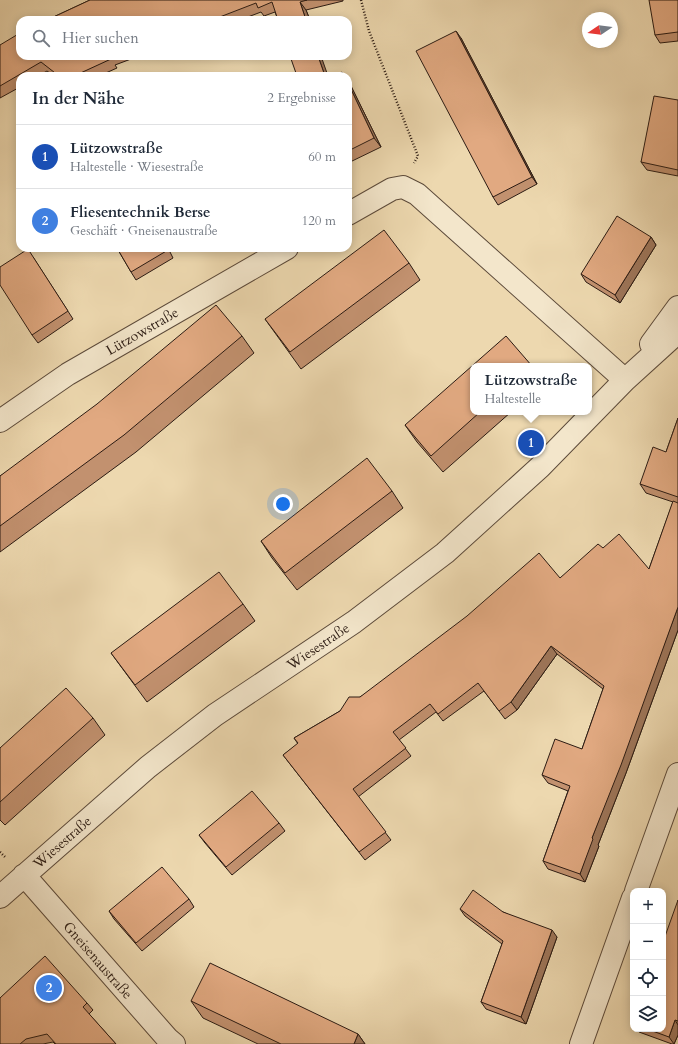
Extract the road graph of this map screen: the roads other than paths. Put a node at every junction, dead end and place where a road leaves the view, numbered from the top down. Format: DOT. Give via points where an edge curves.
graph roads {
  1 [pos="352,212"];
  2 [pos="280,252"];
  3 [pos="678,307"];
  4 [pos="678,332"];
  5 [pos="625,380"];
  6 [pos="592,414"];
  7 [pos="591,415"];
  8 [pos="0,421"];
  9 [pos="678,774"];
  10 [pos="24,875"];
  11 [pos="637,888"];
  12 [pos="0,897"];
  13 [pos="630,906"];
  14 [pos="174,1044"];
  15 [pos="581,1044"];
  1 -- 5 [label="street" via="392,189 403,187 417,194"];
  2 -- 8 [label="street, Lützowstraße" via="68,374"];
  3 -- 5 [label="street, Wiesestraße"];
  4 -- 5 [label="street, Wiesestraße"];
  5 -- 6 [label="street, Wiesestraße"];
  7 -- 10 [label="street, Wiesestraße" via="540,467 445,553 354,622 216,715 148,767"];
  9 -- 11 [label="street"];
  10 -- 12 [label="street, Wiesestraße"];
  10 -- 14 [label="street, Gneisenaustraße"];
  13 -- 15 [label="street"];
}
